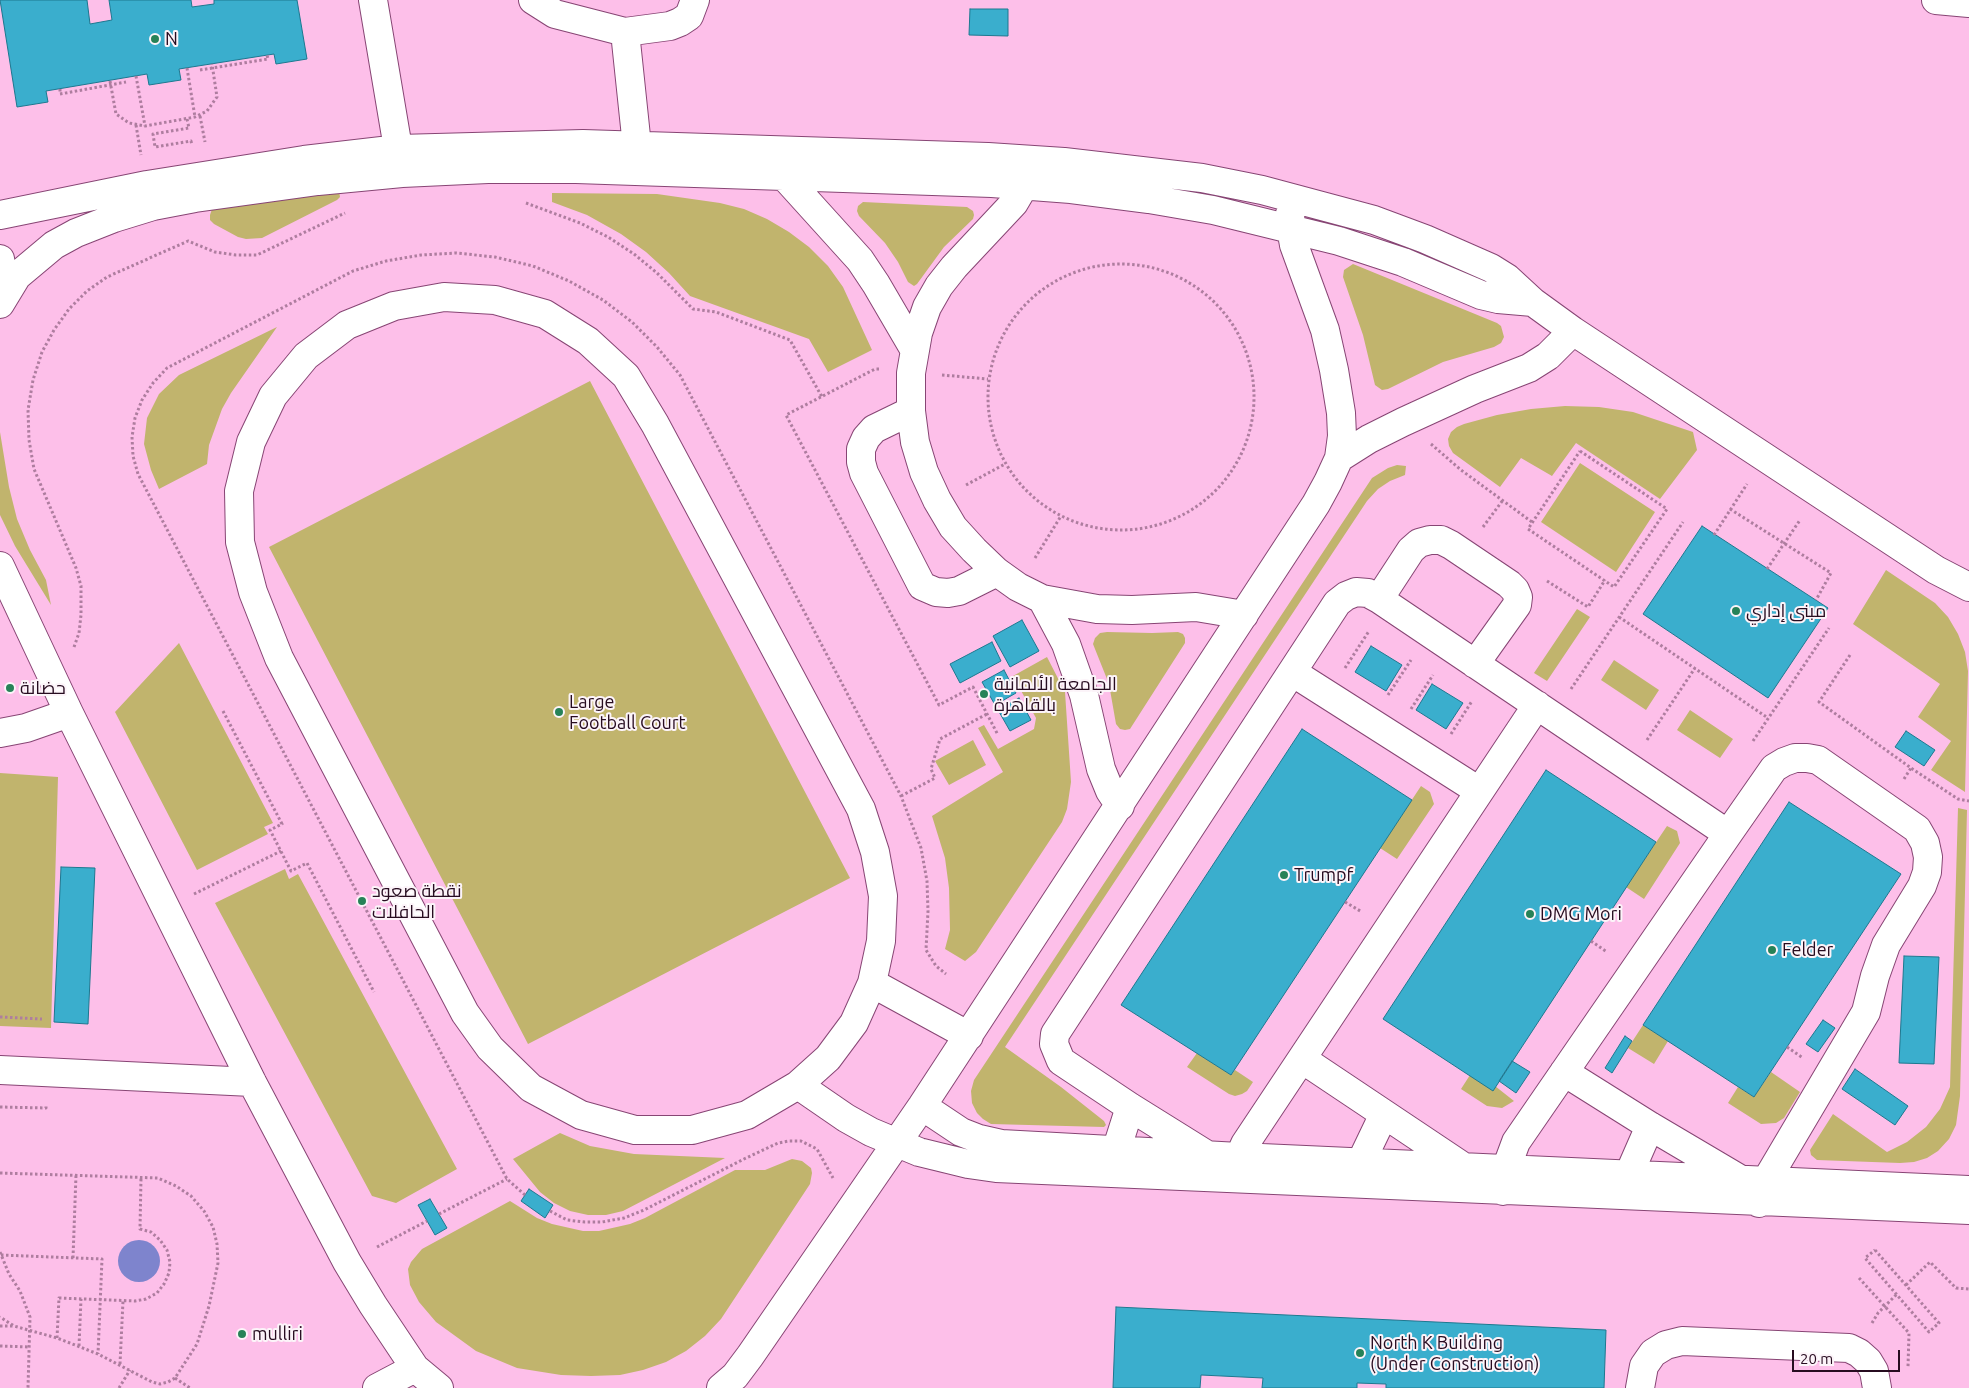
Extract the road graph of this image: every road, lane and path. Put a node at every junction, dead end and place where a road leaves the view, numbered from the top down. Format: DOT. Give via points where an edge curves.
graph roads {
  1 [pos="373,0"];
  2 [pos="533,0"];
  3 [pos="695,0"];
  4 [pos="1936,0"];
  5 [pos="1969,3"];
  6 [pos="625,32"];
  7 [pos="267,55"];
  8 [pos="212,66"];
  9 [pos="187,68"];
  10 [pos="200,70"];
  11 [pos="136,76"];
  12 [pos="126,82"];
  13 [pos="110,83"];
  14 [pos="60,89"];
  15 [pos="195,117"];
  16 [pos="187,119"];
  17 [pos="136,125"];
  18 [pos="145,126"];
  19 [pos="637,146"];
  20 [pos="192,147"];
  21 [pos="141,155"];
  22 [pos="1032,160"];
  23 [pos="400,161"];
  24 [pos="783,164"];
  25 [pos="1024,186"];
  26 [pos="1292,197"];
  27 [pos="0,215"];
  28 [pos="1290,228"];
  29 [pos="0,259"];
  30 [pos="2,301"];
  31 [pos="1533,302"];
  32 [pos="1573,331"];
  33 [pos="914,349"];
  34 [pos="911,411"];
  35 [pos="1403,422"];
  36 [pos="1764,456"];
  37 [pos="1339,458"];
  38 [pos="1005,464"];
  39 [pos="1818,493"];
  40 [pos="937,500"];
  41 [pos="1503,500"];
  42 [pos="1730,509"];
  43 [pos="1061,516"];
  44 [pos="1487,522"];
  45 [pos="1532,522"];
  46 [pos="1683,522"];
  47 [pos="1714,534"];
  48 [pos="1784,544"];
  49 [pos="0,566"];
  50 [pos="1767,569"];
  51 [pos="1007,579"];
  52 [pos="1605,580"];
  53 [pos="1969,587"];
  54 [pos="1515,590"];
  55 [pos="1042,599"];
  56 [pos="1816,600"];
  57 [pos="1383,602"];
  58 [pos="1244,615"];
  59 [pos="1619,617"];
  60 [pos="1829,628"];
  61 [pos="1429,633"];
  62 [pos="1451,647"];
  63 [pos="1850,655"];
  64 [pos="1695,668"];
  65 [pos="1483,669"];
  66 [pos="1292,672"];
  67 [pos="1327,695"];
  68 [pos="1545,710"];
  69 [pos="223,711"];
  70 [pos="70,713"];
  71 [pos="987,714"];
  72 [pos="1768,718"];
  73 [pos="1661,719"];
  74 [pos="1370,722"];
  75 [pos="0,733"];
  76 [pos="1393,736"];
  77 [pos="1752,742"];
  78 [pos="1433,762"];
  79 [pos="1479,792"];
  80 [pos="900,796"];
  81 [pos="1969,801"];
  82 [pos="1120,806"];
  83 [pos="1728,834"];
  84 [pos="281,851"];
  85 [pos="166,908"];
  86 [pos="946,974"];
  87 [pos="872,984"];
  88 [pos="374,992"];
  89 [pos="0,1017"];
  90 [pos="42,1019"];
  91 [pos="969,1036"];
  92 [pos="1302,1059"];
  93 [pos="0,1070"];
  94 [pos="1564,1072"];
  95 [pos="252,1082"];
  96 [pos="798,1085"];
  97 [pos="922,1106"];
  98 [pos="0,1107"];
  99 [pos="1130,1107"];
  100 [pos="35,1108"];
  101 [pos="1384,1114"];
  102 [pos="1650,1126"];
  103 [pos="898,1143"];
  104 [pos="1116,1151"];
  105 [pos="1207,1155"];
  106 [pos="1361,1162"];
  107 [pos="1463,1167"];
  108 [pos="1237,1168"];
  109 [pos="0,1173"];
  110 [pos="1629,1174"];
  111 [pos="76,1176"];
  112 [pos="141,1177"];
  113 [pos="507,1179"];
  114 [pos="1505,1180"];
  115 [pos="1755,1188"];
  116 [pos="1969,1190"];
  117 [pos="525,1195"];
  118 [pos="1969,1210"];
  119 [pos="550,1211"];
  120 [pos="439,1214"];
  121 [pos="845,1220"];
  122 [pos="427,1221"];
  123 [pos="1,1254"];
  124 [pos="73,1258"];
  125 [pos="347,1262"];
  126 [pos="1858,1278"];
  127 [pos="1906,1285"];
  128 [pos="1969,1289"];
  129 [pos="1897,1294"];
  130 [pos="81,1299"];
  131 [pos="101,1300"];
  132 [pos="123,1301"];
  133 [pos="1885,1306"];
  134 [pos="0,1317"];
  135 [pos="0,1326"];
  136 [pos="14,1326"];
  137 [pos="1870,1326"];
  138 [pos="31,1330"];
  139 [pos="56,1338"];
  140 [pos="0,1346"];
  141 [pos="79,1346"];
  142 [pos="30,1347"];
  143 [pos="98,1354"];
  144 [pos="120,1364"];
  145 [pos="415,1368"];
  146 [pos="130,1370"];
  147 [pos="1908,1370"];
  148 [pos="175,1378"];
  149 [pos="28,1388"];
  150 [pos="119,1388"];
  151 [pos="190,1388"];
  152 [pos="377,1388"];
  153 [pos="439,1388"];
  154 [pos="721,1388"];
  155 [pos="1640,1388"];
  156 [pos="1877,1388"];
  1 -- 23 [label="lane"];
  2 -- 6 [label="lane" via="554,14"];
  3 -- 6 [label="lane" via="689,16 680,22"];
  4 -- 5 [label="lane"];
  6 -- 19 [label="lane"];
  7 -- 8 [label="path" via="268,59"];
  8 -- 10 [label="path"];
  8 -- 15 [label="path" via="217,97 208,111"];
  9 -- 15 [label="path"];
  11 -- 18 [label="path"];
  12 -- 13 [label="path"];
  13 -- 14 [label="path" via="60,94"];
  13 -- 17 [label="path" via="116,114"];
  15 -- 16 [label="path"];
  16 -- 18 [label="path"];
  16 -- 20 [label="path" via="189,128 153,134 155,147 191,142"];
  17 -- 18 [label="path"];
  17 -- 21 [label="path"];
  19 -- 23 [label="lane" via="583,144"];
  19 -- 24 [label="lane"];
  22 -- 24 [label="lane"];
  22 -- 25 [label="lane"];
  22 -- 26 [label="lane" via="1202,178"];
  23 -- 24 [label="lane" via="488,169"];
  23 -- 27 [label="lane" via="304,160 147,185"];
  23 -- 30 [label="lane" via="318,180 153,206 114,218 54,245 17,276"];
  24 -- 25 [label="lane"];
  24 -- 33 [label="lane" via="860,260"];
  25 -- 28 [label="lane" via="1149,199"];
  25 -- 33 [label="lane" via="1001,219 939,286 927,307"];
  26 -- 28 [label="lane"];
  26 -- 31 [label="lane" via="1374,220 1476,260 1507,278"];
  28 -- 31 [label="lane" via="1403,262 1481,295"];
  28 -- 37 [label="lane" via="1325,330 1334,370 1341,413"];
  29 -- 30 [label="lane" via="4,281"];
  31 -- 32 [label="lane"];
  32 -- 35 [label="lane" via="1548,356 1530,368"];
  32 -- 36 [label="lane"];
  33 -- 34 [label="lane"];
  34 -- 40 [label="lane" via="924,472"];
  34 -- 51 [label="lane" via="874,429 861,449 861,462 922,586 948,593"];
  35 -- 37 [label="lane"];
  35 -- 41 [label="path"];
  36 -- 39 [label="lane"];
  36 -- 42 [label="path"];
  37 -- 58 [label="lane" via="1316,504"];
  38 -- 40 [label="path"];
  38 -- 43 [label="path" via="1030,494"];
  38 -- 43 [label="path" via="990,423 988,379 994,353 1006,329 1022,307 1042,290 1065,276 1091,267 1145,266 1170,273 1216,303 1233,324 1245,347 1254,382 1252,426 1230,475 1212,495 1190,511 1140,529 1086,526"];
  39 -- 48 [label="path"];
  39 -- 53 [label="lane" via="1936,570"];
  40 -- 51 [label="lane" via="953,527"];
  41 -- 44 [label="path"];
  41 -- 45 [label="path"];
  42 -- 47 [label="path"];
  42 -- 48 [label="path"];
  43 -- 51 [label="path"];
  45 -- 52 [label="path" via="1528,529"];
  45 -- 52 [label="path" via="1580,451 1666,509 1614,586"];
  46 -- 59 [label="path"];
  48 -- 50 [label="path"];
  48 -- 56 [label="path" via="1831,573"];
  49 -- 70 [label="lane"];
  51 -- 55 [label="lane"];
  52 -- 54 [label="path" via="1588,606 1528,569"];
  54 -- 57 [label="lane" via="1450,545 1441,540 1430,540 1411,550"];
  54 -- 65 [label="lane" via="1517,605"];
  55 -- 58 [label="lane" via="1097,608 1196,607"];
  55 -- 82 [label="lane" via="1066,644 1084,695 1101,769"];
  57 -- 61 [label="lane"];
  57 -- 66 [label="lane" via="1356,592 1337,602"];
  57 -- 67 [label="path"];
  58 -- 82 [label="lane"];
  59 -- 64 [label="path"];
  59 -- 68 [label="path"];
  60 -- 72 [label="path"];
  61 -- 62 [label="lane"];
  61 -- 74 [label="path"];
  62 -- 65 [label="lane"];
  62 -- 76 [label="path"];
  63 -- 81 [label="path" via="1819,702 1911,768 1958,799"];
  64 -- 72 [label="path"];
  64 -- 73 [label="path"];
  65 -- 68 [label="lane"];
  65 -- 78 [label="path"];
  66 -- 67 [label="lane"];
  66 -- 99 [label="lane" via="1056,1034 1054,1044 1061,1061"];
  67 -- 74 [label="lane"];
  68 -- 79 [label="lane"];
  68 -- 83 [label="lane"];
  69 -- 84 [label="path" via="282,824 270,830"];
  70 -- 75 [label="lane"];
  70 -- 85 [label="lane"];
  71 -- 80 [label="path" via="940,739 931,769 935,778"];
  72 -- 77 [label="path"];
  74 -- 76 [label="lane"];
  76 -- 78 [label="lane"];
  78 -- 79 [label="lane"];
  79 -- 92 [label="lane"];
  80 -- 86 [label="path" via="920,848 927,881 926,950 936,966"];
  80 -- 113 [label="path" via="680,375 632,322 603,300 533,266 495,257 421,255 353,271 167,368 142,400 135,418 132,438 138,474"];
  82 -- 91 [label="lane"];
  83 -- 94 [label="lane"];
  83 -- 115 [label="lane" via="1774,768 1790,760 1806,758 1818,760 1917,830 1928,857 1922,886 1886,945 1866,1012"];
  84 -- 85 [label="path"];
  84 -- 88 [label="path" via="291,871 306,863"];
  85 -- 95 [label="lane"];
  87 -- 91 [label="lane"];
  87 -- 96 [label="lane" via="854,1023 828,1058"];
  87 -- 96 [label="lane" via="881,941 883,896 875,852 861,809 655,424 626,376 588,340 545,314 495,300 444,297 394,306 347,326 306,356 273,396 250,442 240,491 240,542 253,592 279,658 465,1013 490,1048 531,1088 580,1116 635,1130 692,1130 747,1115"];
  89 -- 90 [label="path"];
  91 -- 97 [label="lane"];
  92 -- 101 [label="lane"];
  92 -- 108 [label="lane" via="1244,1144"];
  93 -- 95 [label="lane"];
  94 -- 102 [label="lane"];
  94 -- 114 [label="lane" via="1516,1142"];
  95 -- 125 [label="lane"];
  96 -- 103 [label="lane" via="846,1118"];
  97 -- 103 [label="lane"];
  97 -- 104 [label="lane" via="960,1132 986,1141"];
  98 -- 100 [label="path"];
  99 -- 104 [label="lane"];
  99 -- 105 [label="lane"];
  101 -- 106 [label="lane"];
  101 -- 107 [label="lane"];
  102 -- 110 [label="lane"];
  102 -- 115 [label="lane"];
  103 -- 108 [label="lane" via="941,1158 996,1168"];
  103 -- 121 [label="lane"];
  104 -- 105 [label="lane"];
  105 -- 108 [label="lane"];
  106 -- 107 [label="lane"];
  106 -- 108 [label="lane"];
  107 -- 114 [label="lane"];
  108 -- 114 [label="lane"];
  109 -- 111 [label="path"];
  110 -- 114 [label="lane"];
  110 -- 115 [label="lane"];
  111 -- 112 [label="path"];
  111 -- 124 [label="path"];
  112 -- 132 [label="path" via="140,1229 151,1232 167,1250 169,1273 157,1293 146,1299"];
  112 -- 148 [label="path" via="158,1178 191,1196 213,1227 217,1244 218,1263 209,1306 197,1344"];
  113 -- 117 [label="path"];
  113 -- 120 [label="path"];
  114 -- 115 [label="lane"];
  115 -- 116 [label="lane"];
  115 -- 118 [label="lane"];
  119 -- 121 [label="path" via="567,1220 585,1222 624,1218 778,1143 801,1141 818,1149 830,1171"];
  121 -- 154 [label="lane" via="750,1356"];
  122 -- 125 [label="path"];
  123 -- 124 [label="path"];
  123 -- 138 [label="path" via="26,1304"];
  124 -- 131 [label="path" via="102,1259"];
  125 -- 145 [label="lane"];
  126 -- 133 [label="path"];
  127 -- 128 [label="path" via="1930,1262 1956,1288"];
  127 -- 129 [label="path" via="1875,1250 1865,1258"];
  127 -- 129 [label="path" via="1939,1323 1930,1332"];
  129 -- 133 [label="path"];
  130 -- 131 [label="path"];
  130 -- 139 [label="path" via="60,1298"];
  130 -- 141 [label="path"];
  131 -- 132 [label="path"];
  131 -- 143 [label="path"];
  132 -- 144 [label="path"];
  133 -- 137 [label="path"];
  133 -- 147 [label="path" via="1909,1333"];
  134 -- 136 [label="path"];
  135 -- 136 [label="path"];
  136 -- 138 [label="path"];
  138 -- 139 [label="path"];
  138 -- 142 [label="path"];
  139 -- 141 [label="path"];
  140 -- 142 [label="path"];
  141 -- 143 [label="path"];
  142 -- 149 [label="path"];
  143 -- 144 [label="path"];
  144 -- 146 [label="path"];
  145 -- 152 [label="lane"];
  145 -- 153 [label="lane"];
  146 -- 148 [label="path" via="160,1384"];
  146 -- 150 [label="path"];
  148 -- 151 [label="path"];
  155 -- 156 [label="lane" via="1644,1366 1653,1353 1666,1344 1682,1342 1849,1348 1868,1361"];
}
